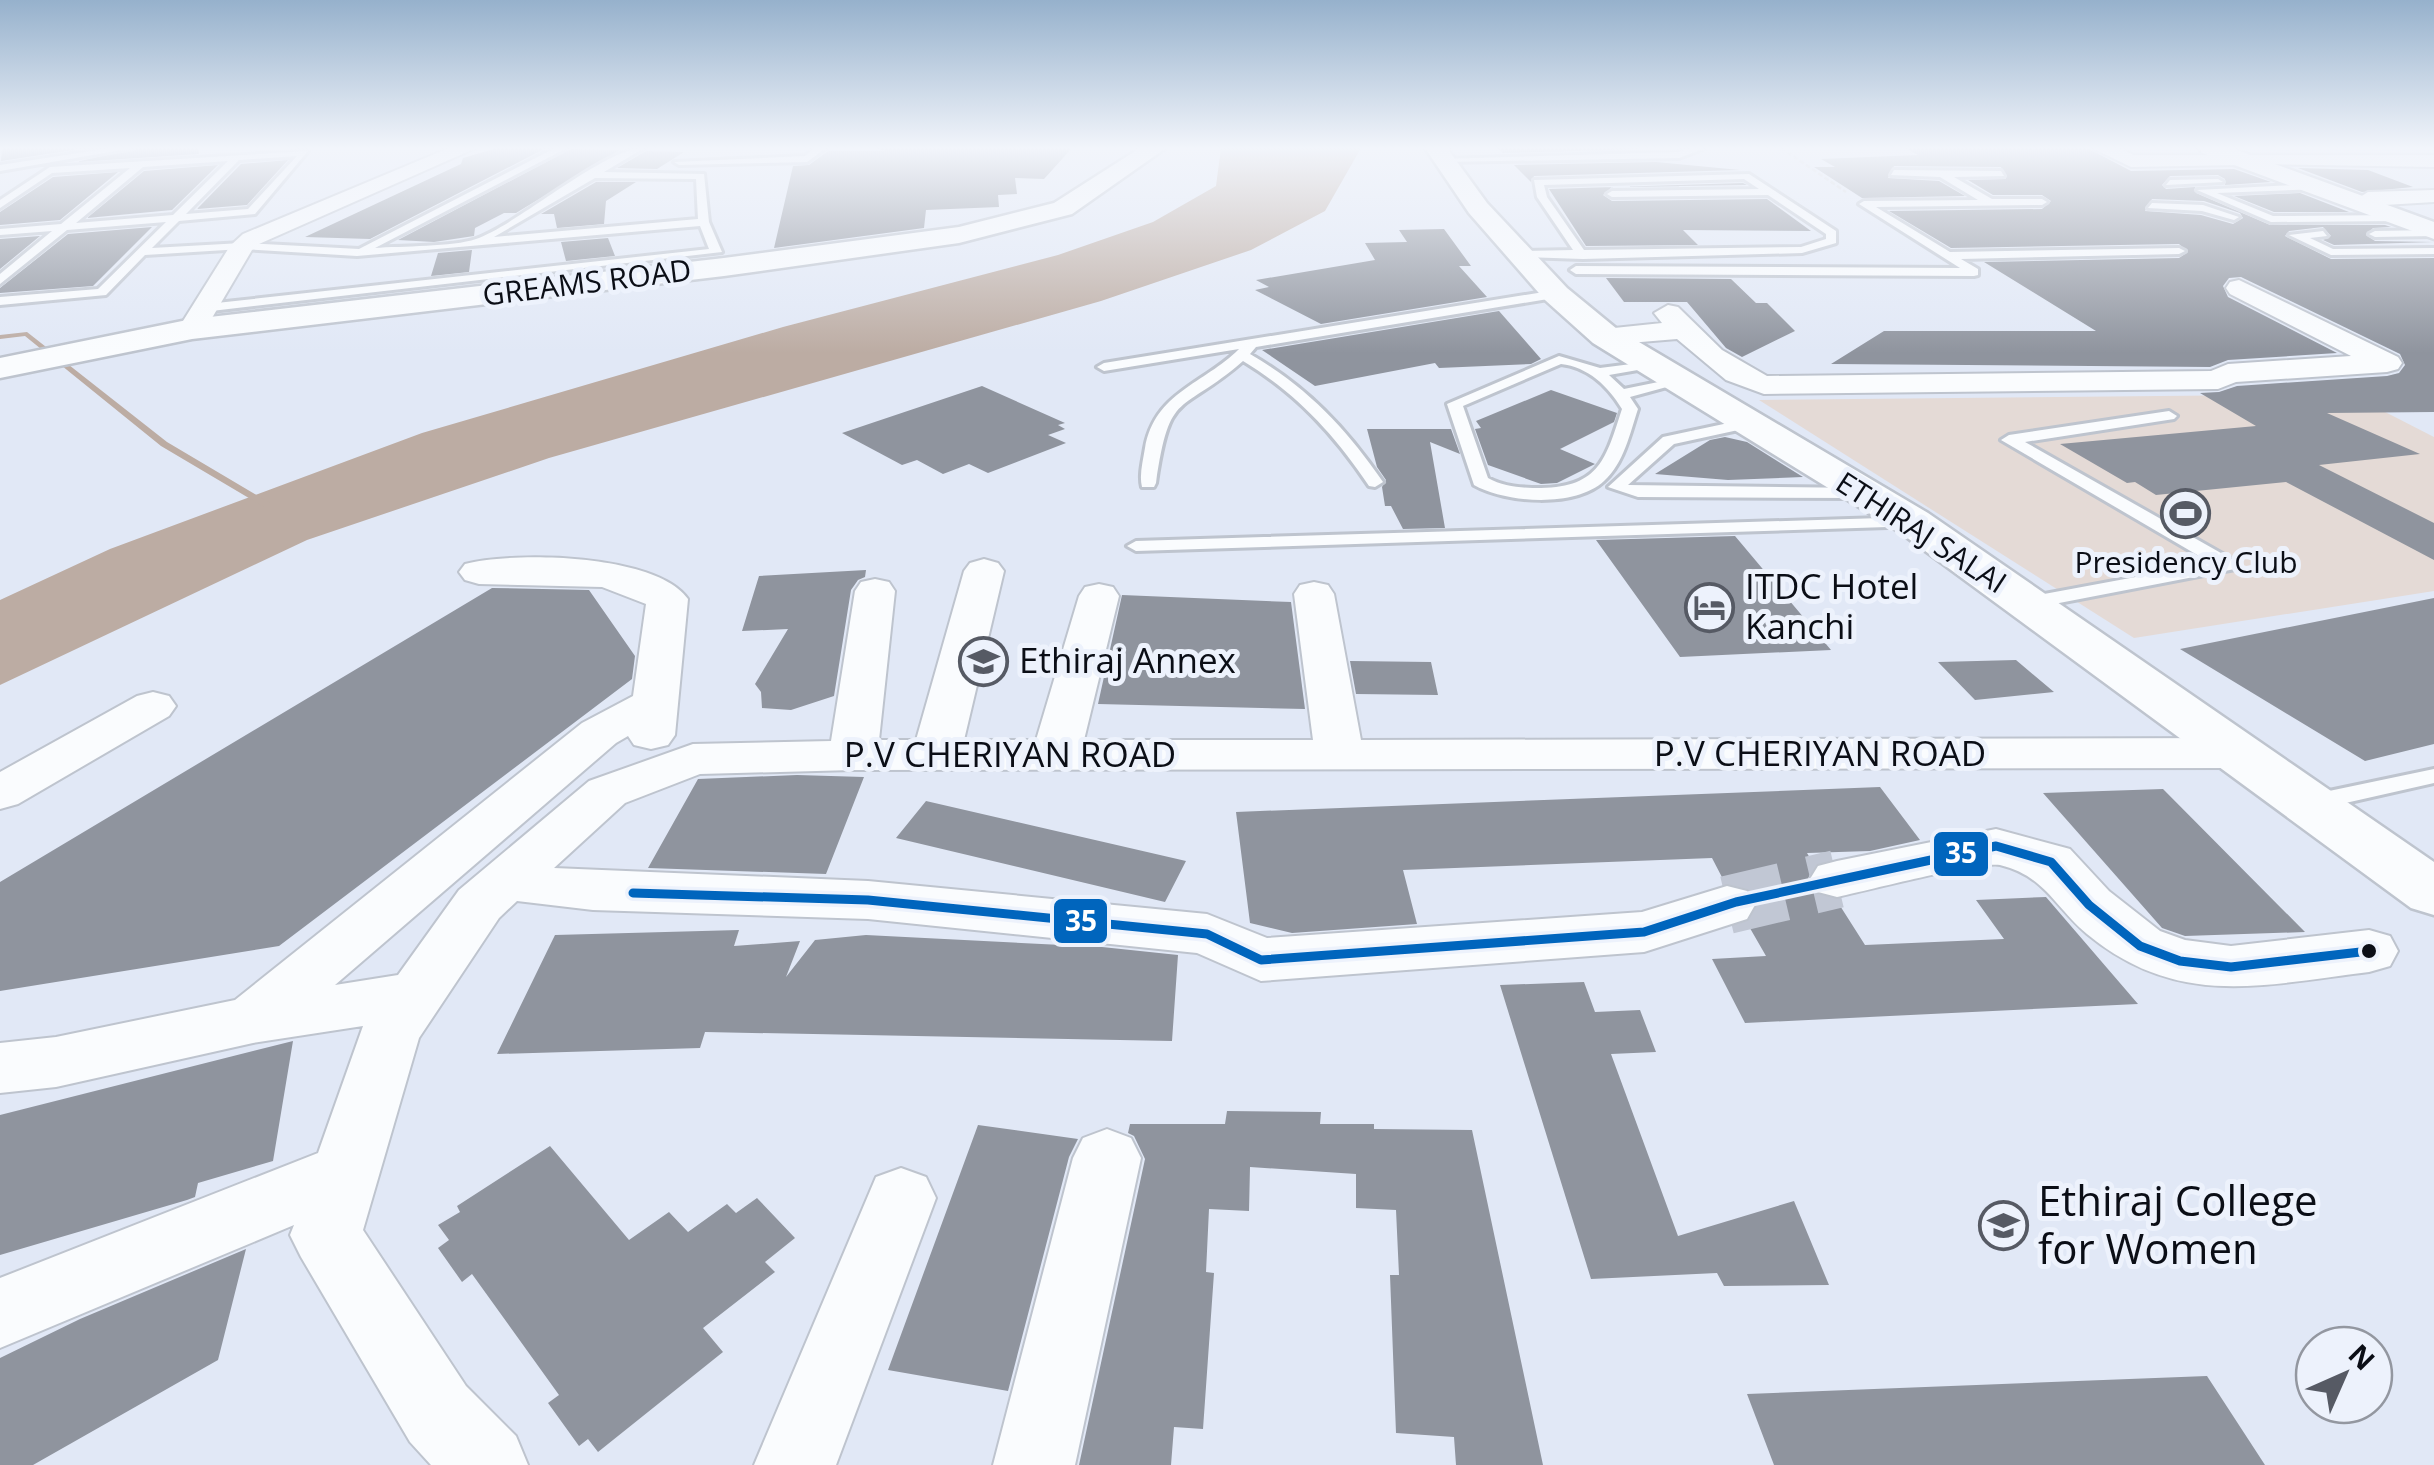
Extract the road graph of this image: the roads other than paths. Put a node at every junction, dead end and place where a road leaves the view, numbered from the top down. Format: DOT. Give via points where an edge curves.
graph roads {
  1 [pos="77,216"];
  2 [pos="195,216"];
  3 [pos="304,216"];
  4 [pos="428,216"];
  5 [pos="522,216"];
  6 [pos="704,216"];
  7 [pos="993,216"];
  8 [pos="1035,216"];
  9 [pos="1486,216"];
  10 [pos="1556,216"];
  11 [pos="1808,216"];
  12 [pos="1884,216"];
  13 [pos="2228,216"];
  14 [pos="2267,216"];
  15 [pos="2395,216"];
  16 [pos="2400,216"];
  17 [pos="174,218"];
  18 [pos="2400,218"];
  19 [pos="704,222"];
  20 [pos="64,227"];
  21 [pos="0,232"];
  22 [pos="2336,234"];
  23 [pos="2355,234"];
  24 [pos="2433,234"];
  25 [pos="476,244"];
  26 [pos="242,246"];
  27 [pos="433,248"];
  28 [pos="2178,251"];
  29 [pos="143,252"];
  30 [pos="356,253"];
  31 [pos="1583,256"];
  32 [pos="1948,256"];
  33 [pos="1539,272"];
  34 [pos="0,280"];
  35 [pos="424,284"];
  36 [pos="2238,288"];
  37 [pos="0,301"];
  38 [pos="198,318"];
  39 [pos="1248,349"];
  40 [pos="1649,355"];
  41 [pos="0,356"];
  42 [pos="1104,366"];
  43 [pos="0,368"];
  44 [pos="2169,416"];
  45 [pos="1748,424"];
  46 [pos="1375,482"];
  47 [pos="1148,483"];
  48 [pos="1862,493"];
  49 [pos="1913,522"];
  50 [pos="1136,546"];
  51 [pos="984,571"];
  52 [pos="480,572"];
  53 [pos="875,592"];
  54 [pos="1314,594"];
  55 [pos="1099,596"];
  56 [pos="2028,604"];
  57 [pos="655,703"];
  58 [pos="153,706"];
  59 [pos="936,754"];
  60 [pos="1338,754"];
  61 [pos="2240,754"];
  62 [pos="854,755"];
  63 [pos="1056,755"];
  64 [pos="693,759"];
  65 [pos="2434,776"];
  66 [pos="0,793"];
  67 [pos="2308,803"];
  68 [pos="1837,879"];
  69 [pos="505,881"];
  70 [pos="2434,894"];
  71 [pos="1728,905"];
  72 [pos="2369,951"];
  73 [pos="416,995"];
  74 [pos="253,1020"];
  75 [pos="0,1068"];
  76 [pos="1107,1158"];
  77 [pos="346,1172"];
  78 [pos="901,1198"];
  79 [pos="0,1313"];
  80 [pos="487,1465"];
  81 [pos="794,1465"];
  82 [pos="1034,1465"];
  1 -- 20 [label="lane"];
  2 -- 17 [label="lane"];
  3 -- 26 [label="street"];
  4 -- 30 [label="lane"];
  5 -- 25 [label="lane"];
  6 -- 19 [label="lane"];
  7 -- 38 [label="main road, GREAMS ROAD" via="610,272"];
  8 -- 38 [label="main road, GREAMS ROAD" via="960,235"];
  9 -- 33 [label="main road, ETHIRAJ SALAI"];
  10 -- 31 [label="lane"];
  11 -- 31 [label="lane" via="1832,233 1832,241 1802,250"];
  12 -- 32 [label="lane"];
  13 -- 24 [label="lane" via="2278,230"];
  14 -- 18 [label="lane"];
  15 -- 18 [label="main road"];
  16 -- 24 [label="main road"];
  17 -- 20 [label="lane"];
  17 -- 29 [label="lane"];
  18 -- 24 [label="main road"];
  19 -- 25 [label="lane"];
  19 -- 35 [label="lane" via="716,252"];
  20 -- 21 [label="lane"];
  20 -- 34 [label="lane"];
  22 -- 24 [label="lane" via="2295,234 2331,252"];
  23 -- 24 [label="lane"];
  25 -- 27 [label="lane"];
  26 -- 29 [label="lane"];
  26 -- 30 [label="lane"];
  26 -- 38 [label="street"];
  27 -- 30 [label="lane"];
  27 -- 35 [label="lane"];
  28 -- 32 [label="lane"];
  29 -- 37 [label="lane" via="102,292"];
  31 -- 33 [label="lane"];
  32 -- 33 [label="lane" via="1974,272"];
  33 -- 39 [label="lane"];
  33 -- 40 [label="main road, ETHIRAJ SALAI"];
  35 -- 38 [label="lane"];
  36 -- 40 [label="street" via="2388,364 2228,373 2218,380 1764,385"];
  38 -- 41 [label="main road, GREAMS ROAD"];
  38 -- 43 [label="main road, GREAMS ROAD"];
  39 -- 42 [label="lane"];
  39 -- 46 [label="lane" via="1314,402"];
  39 -- 47 [label="lane" via="1186,392 1158,424"];
  40 -- 40 [label="lane" via="1559,360 1458,402 1480,480 1517,492 1567,494 1589,486 1616,454"];
  40 -- 45 [label="main road, ETHIRAJ SALAI"];
  44 -- 56 [label="lane" via="2009,440 2228,565"];
  45 -- 48 [label="main road, ETHIRAJ SALAI"];
  45 -- 48 [label="lane" via="1669,440 1616,487"];
  48 -- 49 [label="main road, ETHIRAJ SALAI"];
  49 -- 50 [label="lane"];
  49 -- 56 [label="main road, ETHIRAJ SALAI"];
  51 -- 59 [label="street"];
  52 -- 57 [label="street" via="594,574 656,590 666,598"];
  53 -- 62 [label="street"];
  54 -- 60 [label="street"];
  55 -- 63 [label="street"];
  56 -- 61 [label="main road, ETHIRAJ SALAI"];
  57 -- 64 [label="street" via="650,742"];
  57 -- 74 [label="street" via="599,733"];
  58 -- 66 [label="street"];
  59 -- 62 [label="street, P.V CHERIYAN ROAD"];
  59 -- 63 [label="street, P.V CHERIYAN ROAD"];
  60 -- 61 [label="street, P.V CHERIYAN ROAD"];
  60 -- 63 [label="street, P.V CHERIYAN ROAD"];
  61 -- 67 [label="main road, ETHIRAJ SALAI"];
  62 -- 64 [label="street, P.V CHERIYAN ROAD"];
  64 -- 69 [label="street, P.V CHERIYAN ROAD" via="600,796"];
  65 -- 67 [label="lane"];
  67 -- 70 [label="main road, ETHIRAJ SALAI"];
  68 -- 72 [label="street" via="1996,846 2050,862 2140,946 2180,961 2231,967"];
  69 -- 71 [label="street" via="593,891 868,900 1206,934 1262,960 1644,932"];
  69 -- 73 [label="street, P.V CHERIYAN ROAD" via="479,904"];
  73 -- 74 [label="street"];
  73 -- 77 [label="street, P.V CHERIYAN ROAD" via="390,1033"];
  74 -- 75 [label="street"];
  76 -- 82 [label="street"];
  77 -- 79 [label="street"];
  77 -- 80 [label="street, P.V CHERIYAN ROAD" via="326,1235 438,1414"];
  78 -- 81 [label="street"];
}
